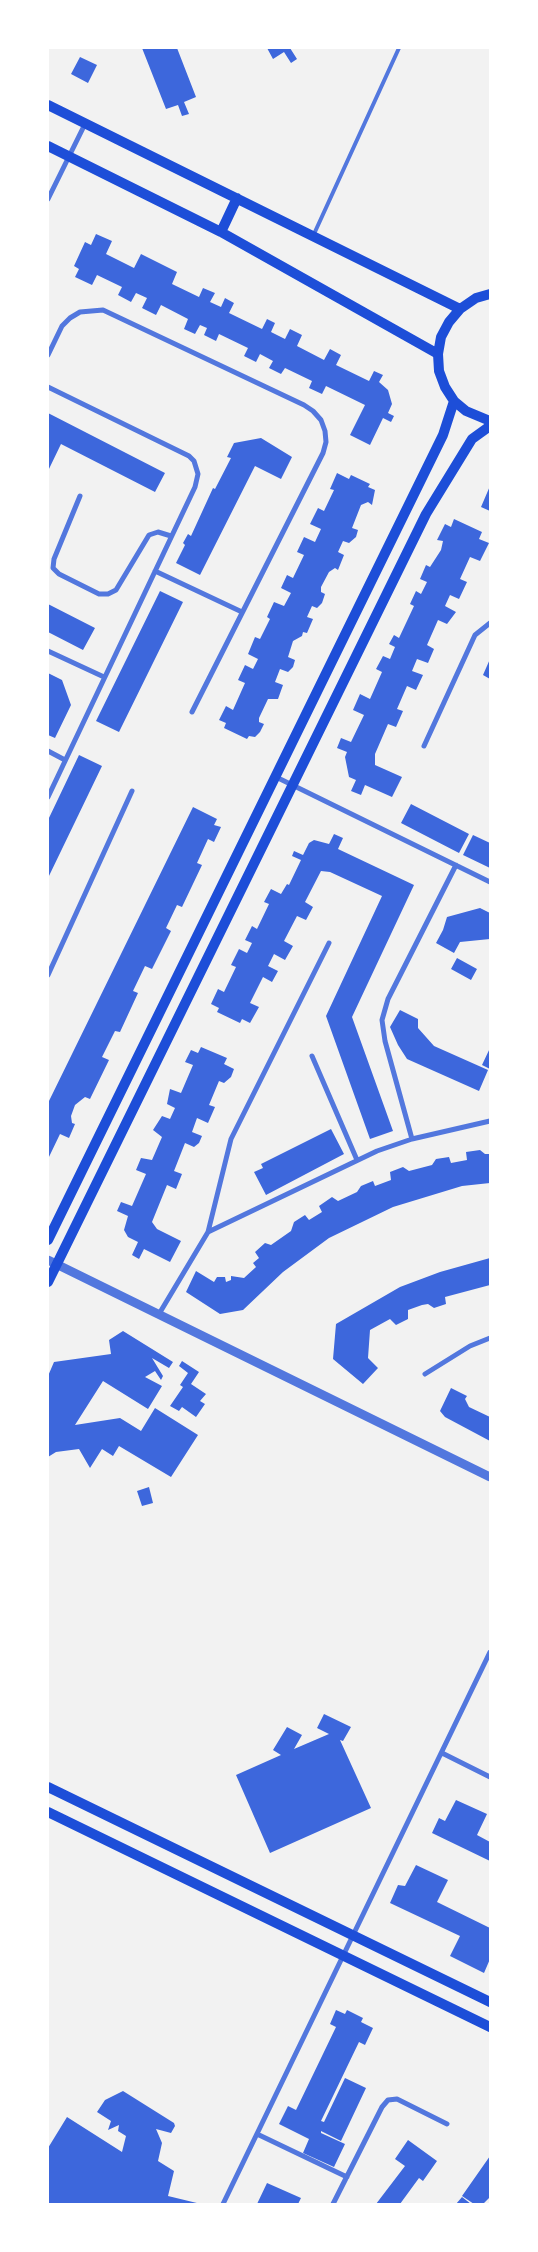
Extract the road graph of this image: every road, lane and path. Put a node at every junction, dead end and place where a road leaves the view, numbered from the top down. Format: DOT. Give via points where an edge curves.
graph roads {
  1 [pos="399,48"];
  2 [pos="48,105"];
  3 [pos="85,124"];
  4 [pos="48,146"];
  5 [pos="69,156"];
  6 [pos="237,198"];
  7 [pos="48,199"];
  8 [pos="221,232"];
  9 [pos="313,235"];
  10 [pos="490,294"];
  11 [pos="460,309"];
  12 [pos="438,354"];
  13 [pos="48,355"];
  14 [pos="48,387"];
  15 [pos="454,401"];
  16 [pos="490,421"];
  17 [pos="490,426"];
  18 [pos="80,496"];
  19 [pos="171,536"];
  20 [pos="155,571"];
  21 [pos="242,612"];
  22 [pos="490,623"];
  23 [pos="48,651"];
  24 [pos="104,677"];
  25 [pos="192,712"];
  26 [pos="424,746"];
  27 [pos="48,752"];
  28 [pos="65,760"];
  29 [pos="276,777"];
  30 [pos="293,786"];
  31 [pos="132,791"];
  32 [pos="48,797"];
  33 [pos="456,865"];
  34 [pos="490,882"];
  35 [pos="329,943"];
  36 [pos="48,975"];
  37 [pos="312,1056"];
  38 [pos="490,1121"];
  39 [pos="412,1138"];
  40 [pos="357,1160"];
  41 [pos="208,1232"];
  42 [pos="48,1240"];
  43 [pos="52,1262"];
  44 [pos="48,1282"];
  45 [pos="160,1314"];
  46 [pos="490,1338"];
  47 [pos="425,1374"];
  48 [pos="490,1477"];
  49 [pos="490,1652"];
  50 [pos="442,1752"];
  51 [pos="490,1777"];
  52 [pos="48,1787"];
  53 [pos="48,1812"];
  54 [pos="353,1934"];
  55 [pos="343,1954"];
  56 [pos="490,2002"];
  57 [pos="490,2027"];
  58 [pos="447,2124"];
  59 [pos="257,2134"];
  60 [pos="347,2177"];
  61 [pos="223,2204"];
  62 [pos="333,2204"];
  1 -- 9 [label="lane"];
  2 -- 3 [label="main road"];
  3 -- 5 [label="street"];
  3 -- 6 [label="main road"];
  4 -- 5 [label="main road"];
  5 -- 7 [label="street"];
  5 -- 8 [label="main road"];
  6 -- 8 [label="main road"];
  6 -- 9 [label="main road"];
  8 -- 12 [label="main road"];
  9 -- 11 [label="main road"];
  10 -- 11 [label="main road" via="476,298"];
  11 -- 12 [label="main road" via="441,337"];
  12 -- 15 [label="main road" via="444,387"];
  13 -- 21 [label="street" via="62,326 70,318 80,312 103,310 304,405 321,420 326,442 323,454"];
  14 -- 19 [label="street" via="194,461 197,481"];
  15 -- 16 [label="main road" via="466,412"];
  15 -- 29 [label="main road" via="443,435"];
  17 -- 30 [label="main road" via="472,440 426,514"];
  18 -- 19 [label="street" via="53,568 99,594 108,594 119,587 149,535 158,532"];
  19 -- 20 [label="street"];
  20 -- 21 [label="street"];
  20 -- 24 [label="street"];
  21 -- 25 [label="street"];
  22 -- 26 [label="street" via="475,635"];
  23 -- 24 [label="street"];
  24 -- 28 [label="street"];
  27 -- 28 [label="street"];
  28 -- 32 [label="street"];
  29 -- 30 [label="street"];
  29 -- 42 [label="main road"];
  30 -- 33 [label="street"];
  30 -- 43 [label="main road"];
  31 -- 36 [label="street"];
  33 -- 34 [label="street"];
  33 -- 39 [label="street" via="388,999 382,1020"];
  35 -- 41 [label="street" via="231,1139"];
  37 -- 40 [label="street"];
  38 -- 39 [label="street"];
  39 -- 40 [label="street"];
  40 -- 41 [label="street"];
  41 -- 45 [label="street"];
  43 -- 44 [label="main road"];
  43 -- 45 [label="street"];
  45 -- 48 [label="street"];
  46 -- 47 [label="street" via="470,1346"];
  49 -- 50 [label="street"];
  50 -- 51 [label="street"];
  50 -- 54 [label="street"];
  52 -- 54 [label="main road"];
  53 -- 55 [label="main road"];
  54 -- 55 [label="street"];
  54 -- 56 [label="main road"];
  55 -- 57 [label="main road"];
  55 -- 59 [label="street"];
  58 -- 60 [label="street" via="397,2099 388,2100"];
  59 -- 60 [label="street"];
  59 -- 61 [label="street"];
  60 -- 62 [label="street"];
}
